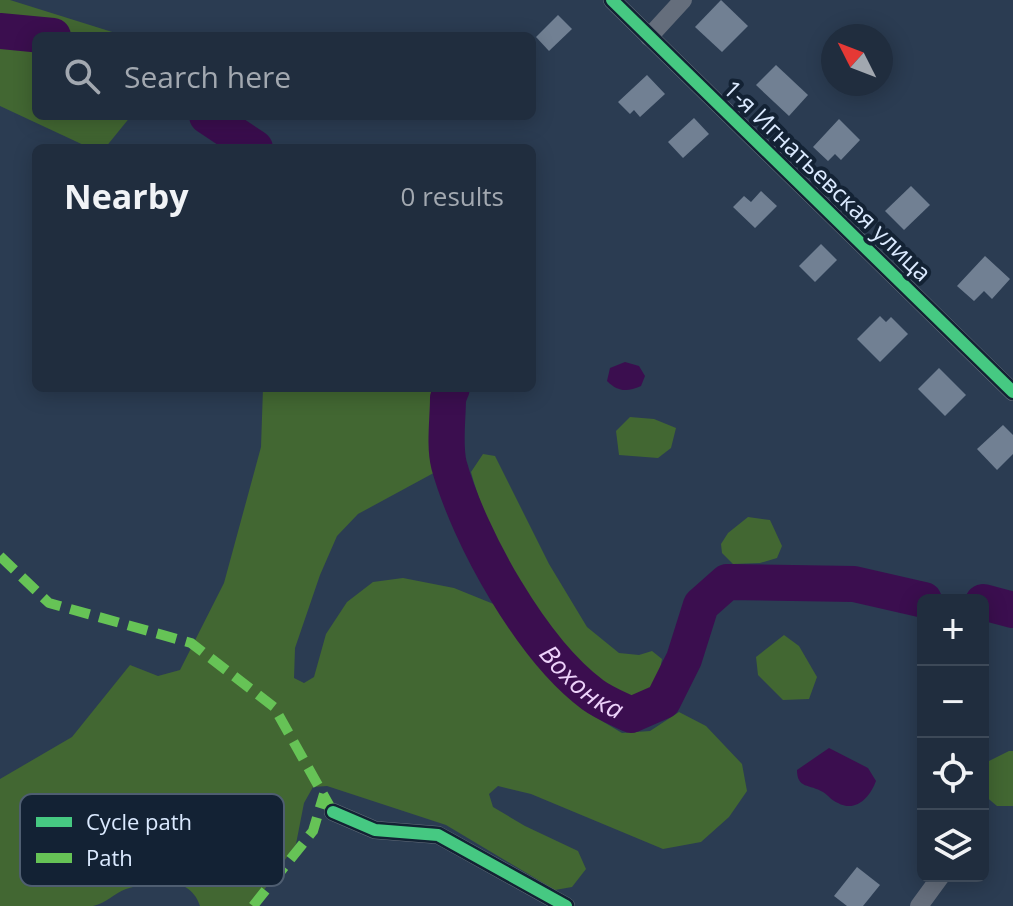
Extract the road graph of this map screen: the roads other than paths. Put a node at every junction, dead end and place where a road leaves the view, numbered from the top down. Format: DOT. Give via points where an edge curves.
graph roads {
  1 [pos="612,0"];
  2 [pos="683,0"];
  3 [pos="649,37"];
  4 [pos="1013,392"];
  5 [pos="333,812"];
  6 [pos="937,882"];
  7 [pos="566,906"];
  8 [pos="919,906"];
  1 -- 3 [label="street, 1-я Игнатьевская улица"];
  2 -- 3 [label="street"];
  3 -- 4 [label="street, 1-я Игнатьевская улица"];
  5 -- 7 [label="street" via="375,830 438,835"];
  6 -- 8 [label="street"];
}
